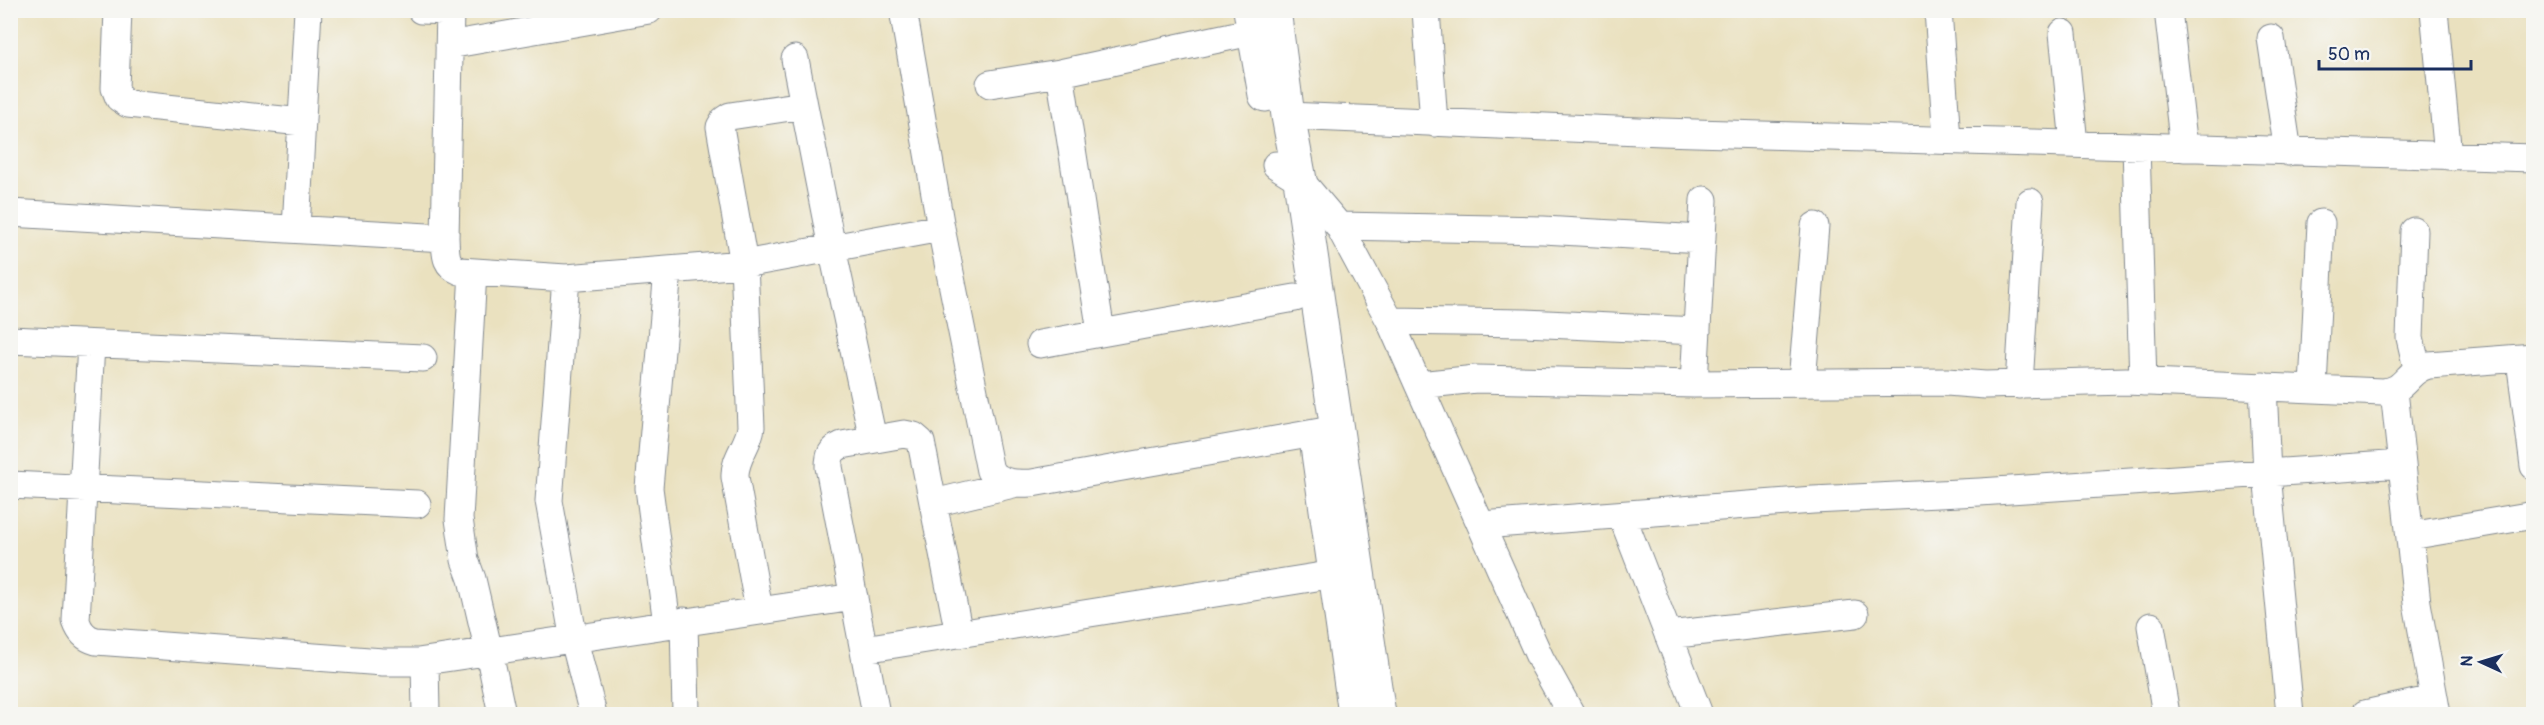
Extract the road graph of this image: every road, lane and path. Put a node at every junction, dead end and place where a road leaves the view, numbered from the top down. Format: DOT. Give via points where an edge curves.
graph roads {
  1 [pos="118,10"];
  2 [pos="308,10"];
  3 [pos="421,10"];
  4 [pos="649,10"];
  5 [pos="903,10"];
  6 [pos="1426,10"];
  7 [pos="1938,10"];
  8 [pos="2168,10"];
  9 [pos="2434,10"];
  10 [pos="450,11"];
  11 [pos="1264,20"];
  12 [pos="2063,33"];
  13 [pos="2271,38"];
  14 [pos="449,45"];
  15 [pos="795,59"];
  16 [pos="1060,73"];
  17 [pos="990,84"];
  18 [pos="804,105"];
  19 [pos="1288,116"];
  20 [pos="302,122"];
  21 [pos="1434,123"];
  22 [pos="1947,140"];
  23 [pos="2074,144"];
  24 [pos="2136,146"];
  25 [pos="2184,148"];
  26 [pos="2288,152"];
  27 [pos="2448,156"];
  28 [pos="2534,158"];
  29 [pos="1288,172"];
  30 [pos="1704,200"];
  31 [pos="2030,202"];
  32 [pos="10,213"];
  33 [pos="2321,224"];
  34 [pos="1339,226"];
  35 [pos="1815,226"];
  36 [pos="296,228"];
  37 [pos="941,228"];
  38 [pos="2414,231"];
  39 [pos="445,238"];
  40 [pos="1702,239"];
  41 [pos="832,248"];
  42 [pos="744,264"];
  43 [pos="668,270"];
  44 [pos="473,272"];
  45 [pos="566,278"];
  46 [pos="1296,298"];
  47 [pos="1390,321"];
  48 [pos="1101,332"];
  49 [pos="1698,332"];
  50 [pos="10,339"];
  51 [pos="91,344"];
  52 [pos="1040,344"];
  53 [pos="423,358"];
  54 [pos="2527,358"];
  55 [pos="2417,368"];
  56 [pos="1802,382"];
  57 [pos="2143,382"];
  58 [pos="1694,384"];
  59 [pos="1419,385"];
  60 [pos="2019,385"];
  61 [pos="2264,386"];
  62 [pos="2313,388"];
  63 [pos="2394,392"];
  64 [pos="1326,431"];
  65 [pos="873,439"];
  66 [pos="2402,464"];
  67 [pos="2534,466"];
  68 [pos="2267,474"];
  69 [pos="1013,484"];
  70 [pos="10,485"];
  71 [pos="82,489"];
  72 [pos="934,503"];
  73 [pos="417,504"];
  74 [pos="2534,515"];
  75 [pos="1622,516"];
  76 [pos="1482,525"];
  77 [pos="2410,536"];
  78 [pos="1346,572"];
  79 [pos="854,597"];
  80 [pos="759,610"];
  81 [pos="1855,614"];
  82 [pos="676,622"];
  83 [pos="2151,626"];
  84 [pos="959,634"];
  85 [pos="1668,635"];
  86 [pos="574,640"];
  87 [pos="864,649"];
  88 [pos="489,652"];
  89 [pos="425,660"];
  90 [pos="2435,707"];
  91 [pos="426,714"];
  92 [pos="502,714"];
  93 [pos="593,714"];
  94 [pos="686,714"];
  95 [pos="876,714"];
  96 [pos="1354,714"];
  97 [pos="1379,714"];
  98 [pos="1571,714"];
  99 [pos="1699,714"];
  100 [pos="2166,714"];
  101 [pos="2290,714"];
  102 [pos="2365,714"];
  1 -- 20 [label="street" via="115,88 119,98 128,104"];
  2 -- 20 [label="street"];
  3 -- 10 [label="street"];
  4 -- 14 [label="street"];
  5 -- 37 [label="street"];
  6 -- 21 [label="street"];
  7 -- 22 [label="street"];
  8 -- 25 [label="street"];
  9 -- 27 [label="street"];
  10 -- 14 [label="street"];
  11 -- 16 [label="street"];
  11 -- 19 [label="main road"];
  11 -- 29 [label="main road"];
  12 -- 23 [label="street"];
  13 -- 26 [label="street"];
  14 -- 39 [label="street"];
  15 -- 18 [label="street"];
  16 -- 17 [label="street"];
  16 -- 48 [label="street"];
  18 -- 41 [label="street"];
  18 -- 42 [label="street" via="730,116 720,127"];
  19 -- 21 [label="street"];
  19 -- 29 [label="main road"];
  20 -- 36 [label="street"];
  21 -- 22 [label="street"];
  22 -- 23 [label="street"];
  23 -- 24 [label="street"];
  24 -- 25 [label="street"];
  24 -- 57 [label="street"];
  25 -- 26 [label="street"];
  26 -- 27 [label="street"];
  27 -- 28 [label="street"];
  29 -- 34 [label="street"];
  29 -- 46 [label="main road"];
  29 -- 64 [label="main road"];
  30 -- 40 [label="street"];
  31 -- 60 [label="street"];
  32 -- 36 [label="street"];
  33 -- 62 [label="street"];
  34 -- 40 [label="street" via="1543,230"];
  34 -- 47 [label="street"];
  35 -- 56 [label="street"];
  36 -- 39 [label="street"];
  37 -- 41 [label="street"];
  37 -- 69 [label="street" via="990,471 999,480"];
  38 -- 55 [label="street" via="2410,338"];
  39 -- 44 [label="street" via="446,260 452,268"];
  40 -- 49 [label="street"];
  41 -- 42 [label="street"];
  41 -- 65 [label="street"];
  42 -- 43 [label="street"];
  42 -- 80 [label="street" via="752,427 735,468"];
  43 -- 45 [label="street"];
  43 -- 82 [label="street" via="649,488"];
  44 -- 45 [label="street"];
  44 -- 88 [label="street" via="459,519 465,560"];
  45 -- 86 [label="street" via="549,501"];
  46 -- 48 [label="street"];
  46 -- 64 [label="main road"];
  47 -- 49 [label="street"];
  47 -- 59 [label="street"];
  48 -- 52 [label="street"];
  49 -- 58 [label="street"];
  50 -- 51 [label="street"];
  51 -- 53 [label="street"];
  51 -- 71 [label="street"];
  54 -- 55 [label="street"];
  54 -- 67 [label="street"];
  55 -- 63 [label="street"];
  56 -- 58 [label="street"];
  56 -- 60 [label="street"];
  57 -- 60 [label="street"];
  57 -- 61 [label="street"];
  58 -- 59 [label="street" via="1476,379"];
  59 -- 76 [label="street"];
  61 -- 62 [label="street"];
  61 -- 68 [label="street"];
  62 -- 63 [label="street"];
  63 -- 66 [label="street"];
  64 -- 69 [label="street"];
  64 -- 78 [label="main road"];
  65 -- 72 [label="street" via="903,434 921,442"];
  65 -- 79 [label="street" via="842,445 833,449 829,458"];
  66 -- 68 [label="street"];
  66 -- 77 [label="street"];
  68 -- 75 [label="street" via="1813,500"];
  68 -- 101 [label="street"];
  69 -- 72 [label="street"];
  70 -- 71 [label="street"];
  71 -- 73 [label="street"];
  71 -- 89 [label="street" via="76,621 88,639 383,662"];
  72 -- 84 [label="street"];
  74 -- 77 [label="street"];
  75 -- 76 [label="street"];
  75 -- 85 [label="street"];
  76 -- 98 [label="street" via="1540,658"];
  77 -- 90 [label="street"];
  78 -- 84 [label="street"];
  78 -- 96 [label="main road"];
  78 -- 97 [label="main road"];
  79 -- 80 [label="street"];
  79 -- 87 [label="street"];
  80 -- 82 [label="street"];
  81 -- 85 [label="street"];
  82 -- 86 [label="street"];
  82 -- 94 [label="street"];
  83 -- 100 [label="street"];
  84 -- 87 [label="street"];
  85 -- 99 [label="street"];
  86 -- 88 [label="street"];
  86 -- 93 [label="street"];
  87 -- 95 [label="street"];
  88 -- 89 [label="street"];
  88 -- 92 [label="street"];
  89 -- 91 [label="street"];
  90 -- 102 [label="street"];
}
